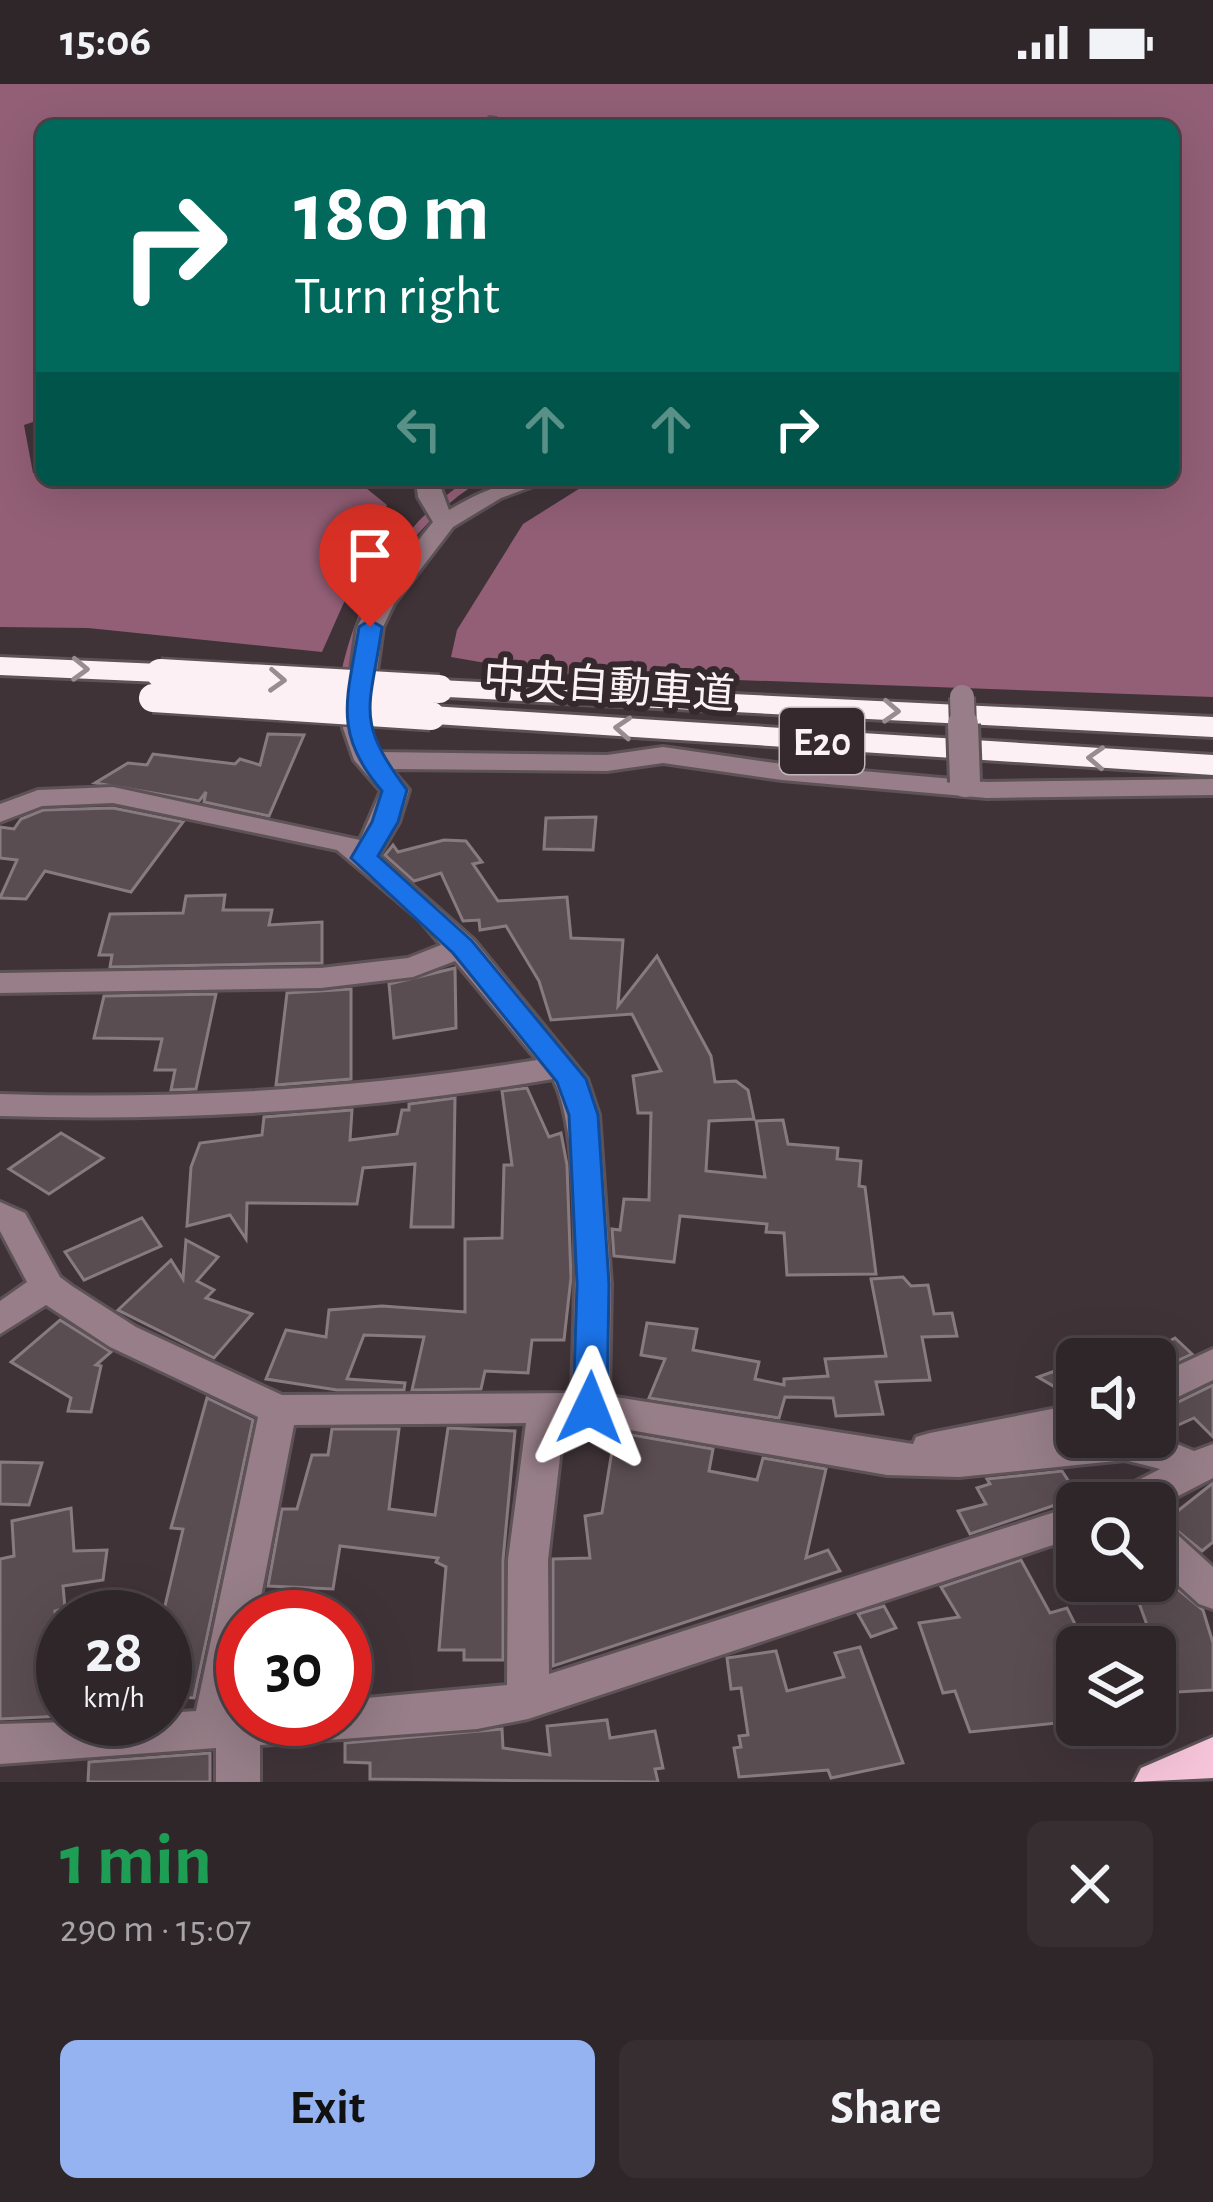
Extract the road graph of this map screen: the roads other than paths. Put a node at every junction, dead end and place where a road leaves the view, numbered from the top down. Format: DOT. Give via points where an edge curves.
graph roads {
  1 [pos="428,486"];
  2 [pos="517,486"];
  3 [pos="445,522"];
  4 [pos="0,666"];
  5 [pos="157,685"];
  6 [pos="0,690"];
  7 [pos="962,698"];
  8 [pos="435,703"];
  9 [pos="1213,727"];
  10 [pos="368,760"];
  11 [pos="1213,765"];
  12 [pos="966,785"];
  13 [pos="1213,787"];
  14 [pos="0,814"];
  15 [pos="364,858"];
  16 [pos="463,947"];
  17 [pos="0,983"];
  18 [pos="562,1067"];
  19 [pos="0,1105"];
  20 [pos="0,1215"];
  21 [pos="47,1286"];
  22 [pos="0,1320"];
  23 [pos="1213,1363"];
  24 [pos="1176,1382"];
  25 [pos="590,1408"];
  26 [pos="547,1409"];
  27 [pos="278,1410"];
  28 [pos="1056,1422"];
  29 [pos="886,1459"];
  30 [pos="1203,1466"];
  31 [pos="1171,1482"];
  32 [pos="1056,1528"];
  33 [pos="1176,1558"];
  34 [pos="249,1590"];
  35 [pos="1213,1592"];
  36 [pos="528,1700"];
  37 [pos="372,1718"];
  38 [pos="216,1729"];
  39 [pos="0,1744"];
  40 [pos="230,1746"];
  41 [pos="1213,1757"];
  42 [pos="238,1782"];
  43 [pos="1156,1782"];
  1 -- 3 [label="street"];
  2 -- 3 [label="street"];
  3 -- 10 [label="street" via="370,627 356,728"];
  4 -- 5 [label="highway, 中央自動車道 / E20, one-way"];
  5 -- 6 [label="highway, 中央自動車道 / E20"];
  5 -- 8 [label="highway, 中央自動車道 / E20, bridge"];
  7 -- 12 [label="street, bridge"];
  8 -- 9 [label="highway, 中央自動車道 / E20, one-way"];
  11 -- 8 [label="highway, 中央自動車道 / E20, one-way"];
  10 -- 12 [label="street" via="504,765 663,755"];
  10 -- 15 [label="street" via="394,790"];
  12 -- 13 [label="street"];
  14 -- 15 [label="street" via="38,798 113,795 346,843"];
  15 -- 16 [label="street"];
  16 -- 17 [label="street" via="412,968 321,978"];
  16 -- 18 [label="street"];
  18 -- 19 [label="street" via="134,1112"];
  18 -- 25 [label="street" via="584,1115"];
  20 -- 21 [label="street" via="13,1222"];
  21 -- 22 [label="street"];
  21 -- 27 [label="street" via="123,1336"];
  23 -- 24 [label="street"];
  25 -- 26 [label="street"];
  25 -- 29 [label="street"];
  26 -- 27 [label="street"];
  26 -- 36 [label="street" via="528,1559"];
  27 -- 34 [label="street"];
  28 -- 29 [label="street"];
  29 -- 30 [label="street" via="958,1461 1126,1444"];
  30 -- 31 [label="street"];
  32 -- 36 [label="street"];
  33 -- 35 [label="street"];
  36 -- 37 [label="street"];
  38 -- 39 [label="street"];
  40 -- 42 [label="street"];
  41 -- 43 [label="main road"];
}
